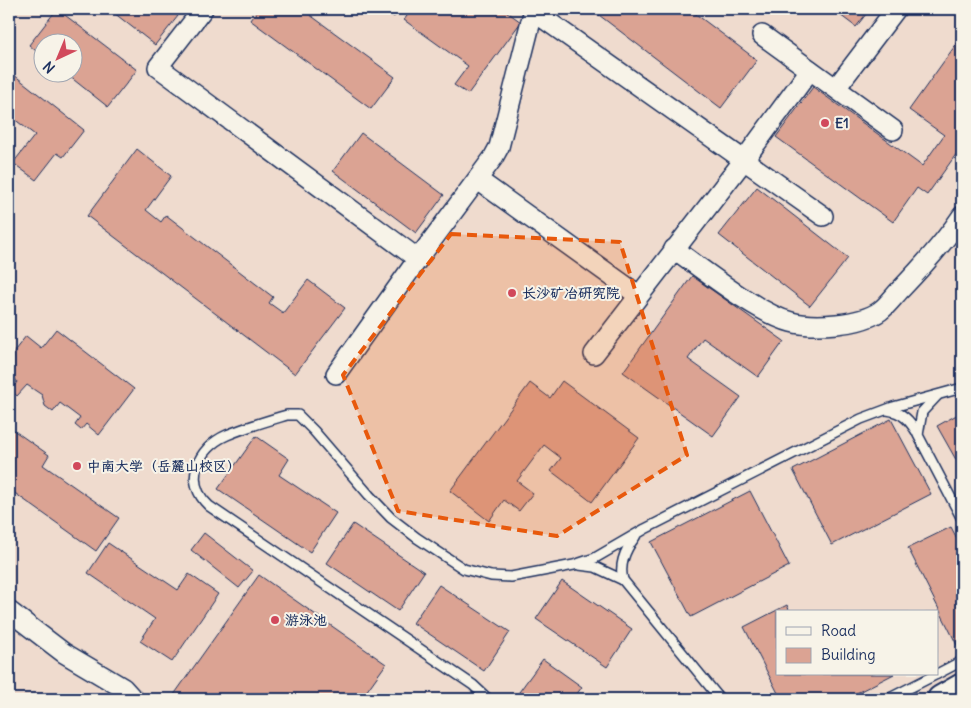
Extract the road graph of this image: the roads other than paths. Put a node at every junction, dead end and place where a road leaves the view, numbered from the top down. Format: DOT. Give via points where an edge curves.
graph roads {
  1 [pos="203,9"];
  2 [pos="896,9"];
  3 [pos="534,10"];
  4 [pos="762,35"];
  5 [pos="810,70"];
  6 [pos="836,88"];
  7 [pos="894,130"];
  8 [pos="744,160"];
  9 [pos="478,180"];
  10 [pos="823,216"];
  11 [pos="962,216"];
  12 [pos="674,249"];
  13 [pos="418,259"];
  14 [pos="638,295"];
  15 [pos="594,354"];
  16 [pos="336,374"];
  17 [pos="962,388"];
  18 [pos="941,393"];
  19 [pos="884,410"];
  20 [pos="918,435"];
  21 [pos="962,519"];
  22 [pos="638,533"];
  23 [pos="574,565"];
  24 [pos="623,580"];
  25 [pos="9,611"];
  26 [pos="962,661"];
  27 [pos="938,673"];
  28 [pos="933,676"];
  29 [pos="962,687"];
  30 [pos="134,699"];
  31 [pos="488,699"];
  32 [pos="720,699"];
  33 [pos="888,699"];
  34 [pos="941,699"];
  1 -- 13 [label="street" via="158,67"];
  2 -- 6 [label="street"];
  3 -- 8 [label="street"];
  3 -- 9 [label="street" via="499,146"];
  4 -- 5 [label="street"];
  5 -- 6 [label="street"];
  5 -- 8 [label="street"];
  6 -- 7 [label="street"];
  8 -- 10 [label="street"];
  8 -- 12 [label="street"];
  9 -- 13 [label="street"];
  9 -- 14 [label="street"];
  11 -- 12 [label="street" via="938,250 879,312 836,324 808,325 783,319 751,302"];
  12 -- 14 [label="street"];
  13 -- 16 [label="street"];
  14 -- 15 [label="street"];
  17 -- 18 [label="lane"];
  18 -- 19 [label="lane"];
  18 -- 20 [label="lane" via="922,412"];
  19 -- 20 [label="lane" via="906,417"];
  19 -- 22 [label="lane" via="790,453"];
  20 -- 21 [label="lane"];
  22 -- 23 [label="lane" via="595,558"];
  22 -- 24 [label="lane" via="624,557"];
  23 -- 24 [label="lane" via="595,566"];
  23 -- 31 [label="lane" via="511,577 464,569 391,518 298,416 287,415 226,435 203,455 194,470 193,482 199,497 209,506 473,685"];
  24 -- 32 [label="lane"];
  25 -- 30 [label="street" via="64,653 123,688"];
  26 -- 27 [label="lane"];
  28 -- 33 [label="lane"];
  29 -- 34 [label="street"];
}
